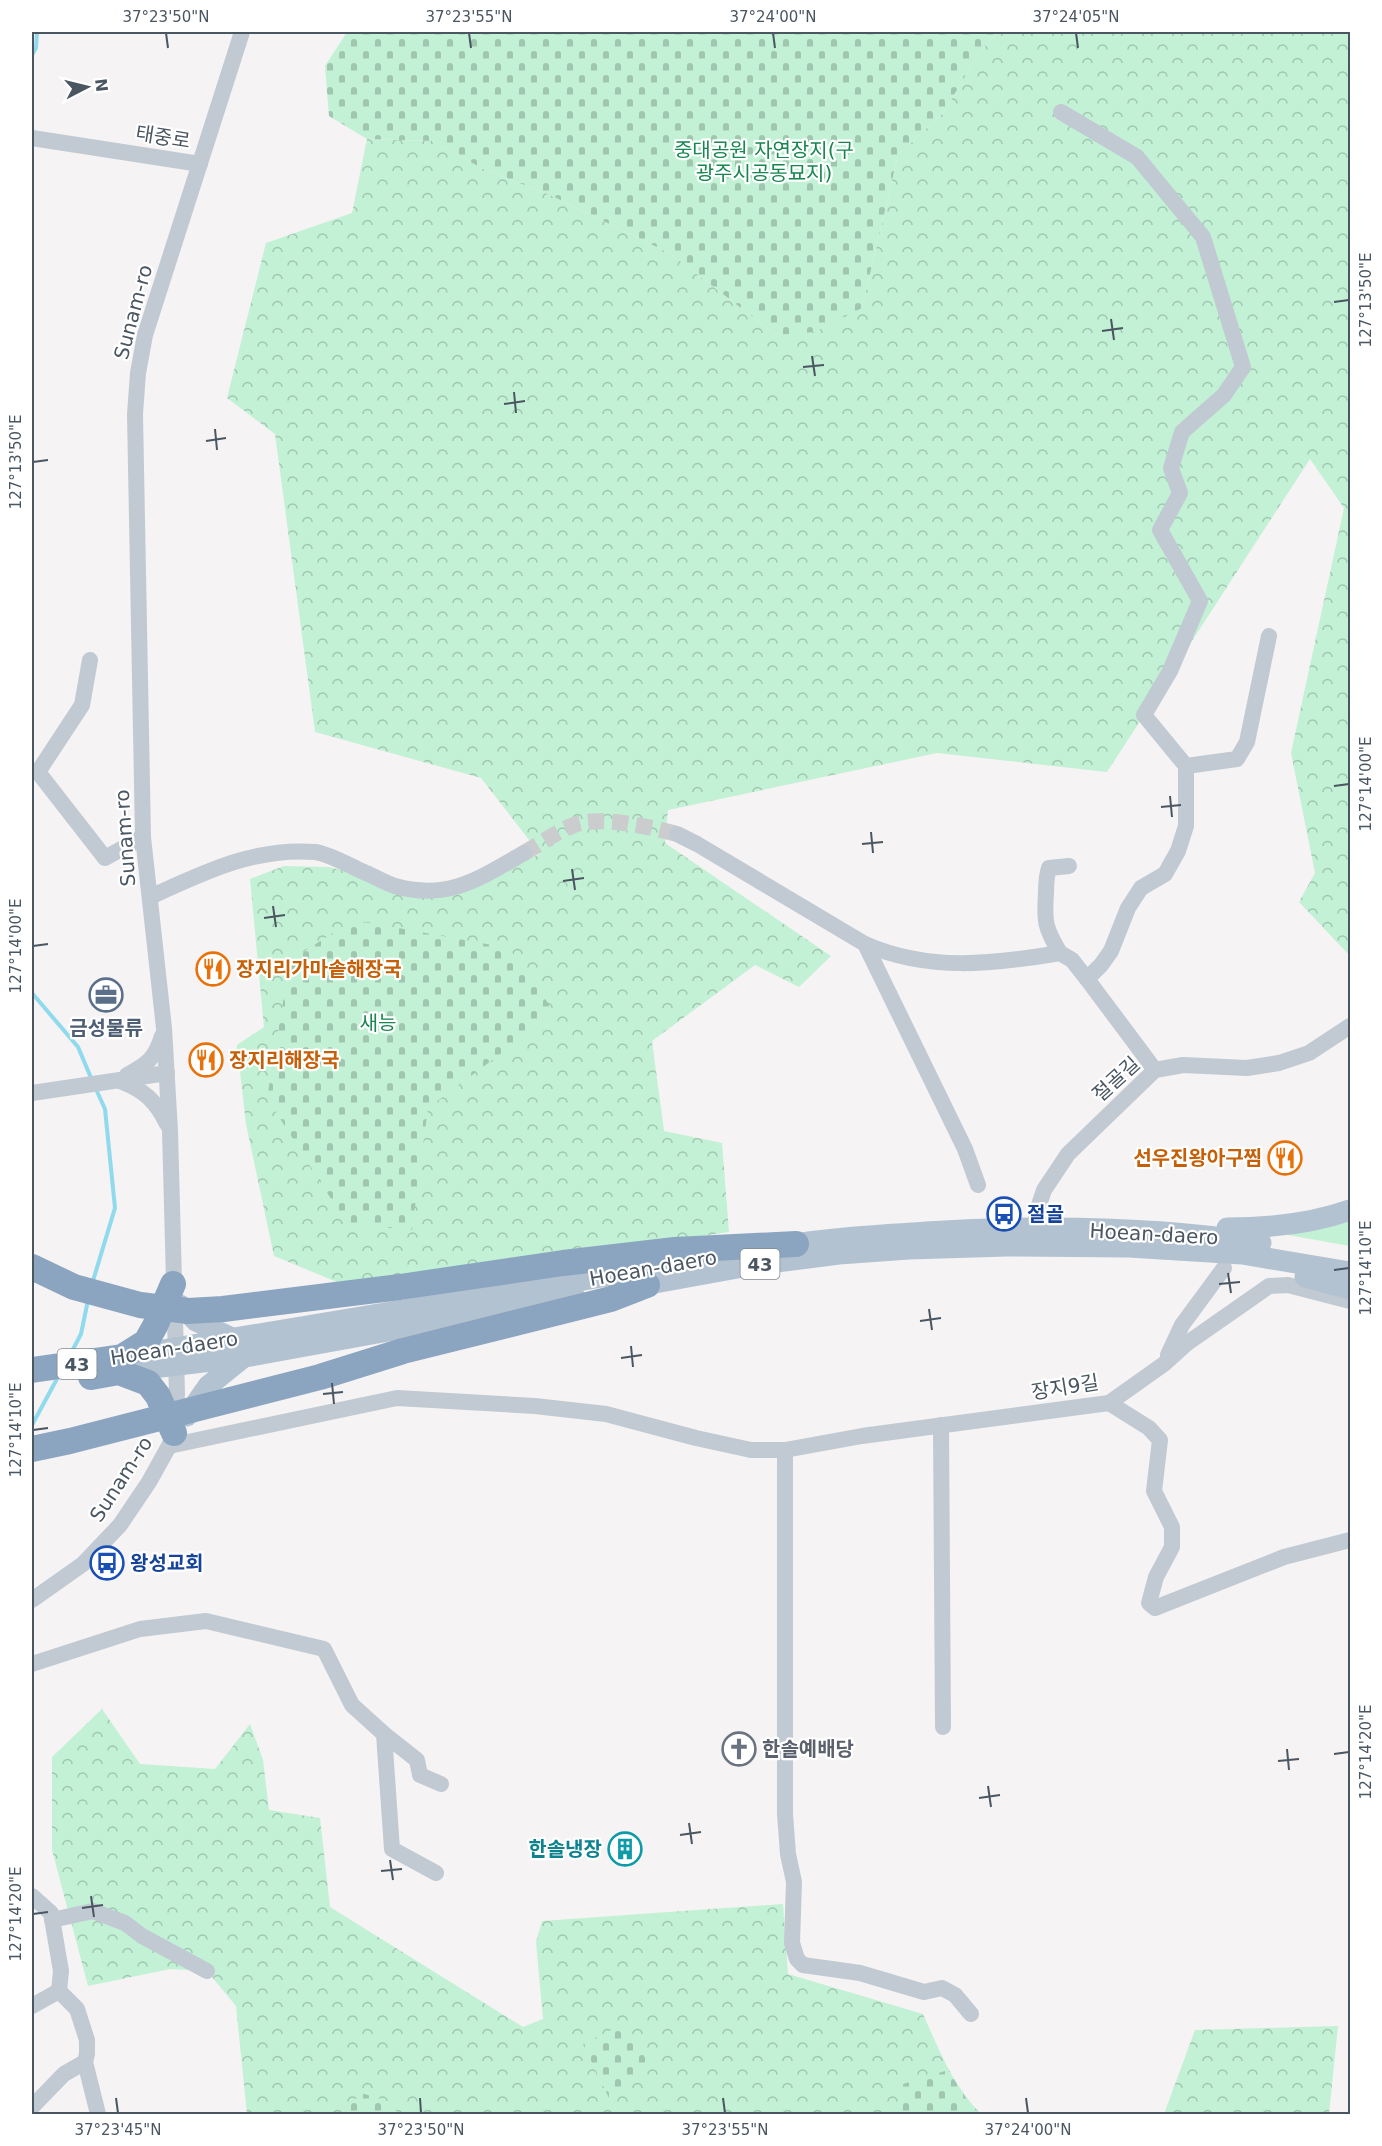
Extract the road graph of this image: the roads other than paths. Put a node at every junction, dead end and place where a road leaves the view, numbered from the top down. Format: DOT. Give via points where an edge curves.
graph roads {
  1 [pos="242,32"];
  2 [pos="1061,112"];
  3 [pos="40,139"];
  4 [pos="200,164"];
  5 [pos="1269,636"];
  6 [pos="90,660"];
  7 [pos="1186,766"];
  8 [pos="677,834"];
  9 [pos="143,837"];
  10 [pos="524,853"];
  11 [pos="1069,866"];
  12 [pos="150,897"];
  13 [pos="865,944"];
  14 [pos="1060,953"];
  15 [pos="1087,979"];
  16 [pos="1350,1026"];
  17 [pos="164,1028"];
  18 [pos="1155,1070"];
  19 [pos="167,1073"];
  20 [pos="119,1080"];
  21 [pos="32,1093"];
  22 [pos="170,1131"];
  23 [pos="978,1185"];
  24 [pos="1350,1210"];
  25 [pos="1035,1228"];
  26 [pos="1120,1230"];
  27 [pos="796,1244"];
  28 [pos="1208,1252"];
  29 [pos="1350,1259"];
  30 [pos="32,1268"];
  31 [pos="1224,1268"];
  32 [pos="1350,1272"];
  33 [pos="647,1285"];
  34 [pos="1350,1289"];
  35 [pos="174,1292"];
  36 [pos="1350,1301"];
  37 [pos="240,1348"];
  38 [pos="176,1356"];
  39 [pos="1164,1364"];
  40 [pos="121,1365"];
  41 [pos="32,1370"];
  42 [pos="32,1387"];
  43 [pos="1109,1403"];
  44 [pos="941,1425"];
  45 [pos="171,1440"];
  46 [pos="785,1449"];
  47 [pos="32,1451"];
  48 [pos="1350,1540"];
  49 [pos="32,1600"];
  50 [pos="32,1664"];
  51 [pos="943,1727"];
  52 [pos="384,1734"];
  53 [pos="441,1784"];
  54 [pos="436,1873"];
  55 [pos="32,1896"];
  56 [pos="52,1920"];
  57 [pos="207,1971"];
  58 [pos="59,1991"];
  59 [pos="32,2006"];
  60 [pos="970,2014"];
  61 [pos="85,2062"];
  62 [pos="32,2107"];
  63 [pos="98,2115"];
  1 -- 4 [label="street, Sunam-ro"];
  2 -- 7 [label="street" via="1137,157 1203,237 1243,367 1224,395 1182,432 1171,468 1180,493 1160,530 1200,601 1170,671 1144,716"];
  3 -- 4 [label="street, 태중로"];
  4 -- 9 [label="street, Sunam-ro" via="145,335 138,373 135,414"];
  5 -- 7 [label="street" via="1246,742 1237,759"];
  6 -- 9 [label="street" via="82,705 38,772 105,858"];
  7 -- 15 [label="street" via="1186,826 1178,851 1165,874 1141,888 1128,908 1111,951"];
  8 -- 13 [label="street"];
  9 -- 12 [label="street, Sunam-ro"];
  10 -- 12 [label="street" via="473,882 448,890 396,886 318,852 259,854 218,866"];
  11 -- 14 [label="street" via="1049,868 1046,876 1044,920"];
  12 -- 17 [label="street, Sunam-ro"];
  13 -- 14 [label="street" via="910,960 957,965"];
  13 -- 23 [label="street" via="965,1149"];
  14 -- 15 [label="street" via="1072,960"];
  15 -- 18 [label="street"];
  16 -- 18 [label="street, 절골길" via="1309,1053 1279,1063 1247,1068 1183,1065"];
  17 -- 19 [label="street, Sunam-ro"];
  17 -- 20 [label="street" via="148,1063"];
  18 -- 25 [label="street, 절골길" via="1068,1154 1044,1190"];
  19 -- 20 [label="street"];
  19 -- 22 [label="street, Sunam-ro"];
  20 -- 21 [label="street"];
  20 -- 22 [label="street" via="150,1096"];
  22 -- 35 [label="street, Sunam-ro"];
  24 -- 26 [label="main road" via="1314,1221 1275,1226"];
  25 -- 26 [label="main road, Hoean-daero / 43"];
  25 -- 27 [label="main road, Hoean-daero / 43" via="911,1233"];
  26 -- 29 [label="main road, Hoean-daero / 43" via="1223,1237"];
  27 -- 30 [label="highway" via="675,1250 223,1310 188,1311 140,1305 74,1287"];
  27 -- 37 [label="main road, Hoean-daero / 43"];
  28 -- 32 [label="main road, Hoean-daero / 43" via="1273,1258"];
  28 -- 33 [label="main road, Hoean-daero / 43" via="1129,1247 909,1249 754,1265"];
  28 -- 34 [label="main road"];
  31 -- 39 [label="street" via="1182,1325"];
  33 -- 37 [label="main road, Hoean-daero / 43"];
  33 -- 47 [label="highway" via="611,1299"];
  35 -- 37 [label="main road" via="196,1321"];
  35 -- 38 [label="street, Sunam-ro"];
  35 -- 40 [label="highway" via="146,1341"];
  36 -- 39 [label="street, 장지9길" via="1288,1285 1269,1286"];
  37 -- 38 [label="main road, Hoean-daero / 43"];
  37 -- 45 [label="main road"];
  38 -- 40 [label="main road, Hoean-daero / 43"];
  38 -- 45 [label="street, Sunam-ro" via="177,1394"];
  39 -- 43 [label="street, 장지9길"];
  40 -- 41 [label="highway, Hoean-daero / 43"];
  40 -- 42 [label="highway, 43"];
  40 -- 45 [label="highway" via="148,1383 158,1396"];
  43 -- 44 [label="street, 장지9길"];
  43 -- 48 [label="street" via="1149,1428 1160,1440 1154,1491 1172,1527 1172,1547 1156,1577 1149,1604 1155,1608 1284,1557"];
  44 -- 46 [label="street, 장지9길"];
  44 -- 51 [label="street"];
  45 -- 46 [label="street, 장지9길" via="396,1398 606,1414 751,1450"];
  45 -- 49 [label="street, Sunam-ro" via="120,1525 83,1564"];
  46 -- 60 [label="street" via="785,1814 794,1882 792,1943 797,1959 802,1965 860,1973 924,1992 942,1988 955,1995"];
  50 -- 52 [label="street" via="140,1629 206,1621 324,1649 352,1705"];
  52 -- 53 [label="street" via="417,1760 420,1775"];
  52 -- 54 [label="street" via="392,1849"];
  55 -- 56 [label="street" via="51,1913"];
  56 -- 57 [label="street" via="93,1911 125,1923"];
  56 -- 58 [label="street" via="61,1971"];
  58 -- 59 [label="street"];
  58 -- 61 [label="street" via="77,2009 87,2040"];
  61 -- 62 [label="street" via="64,2074"];
  61 -- 63 [label="street"];
}
